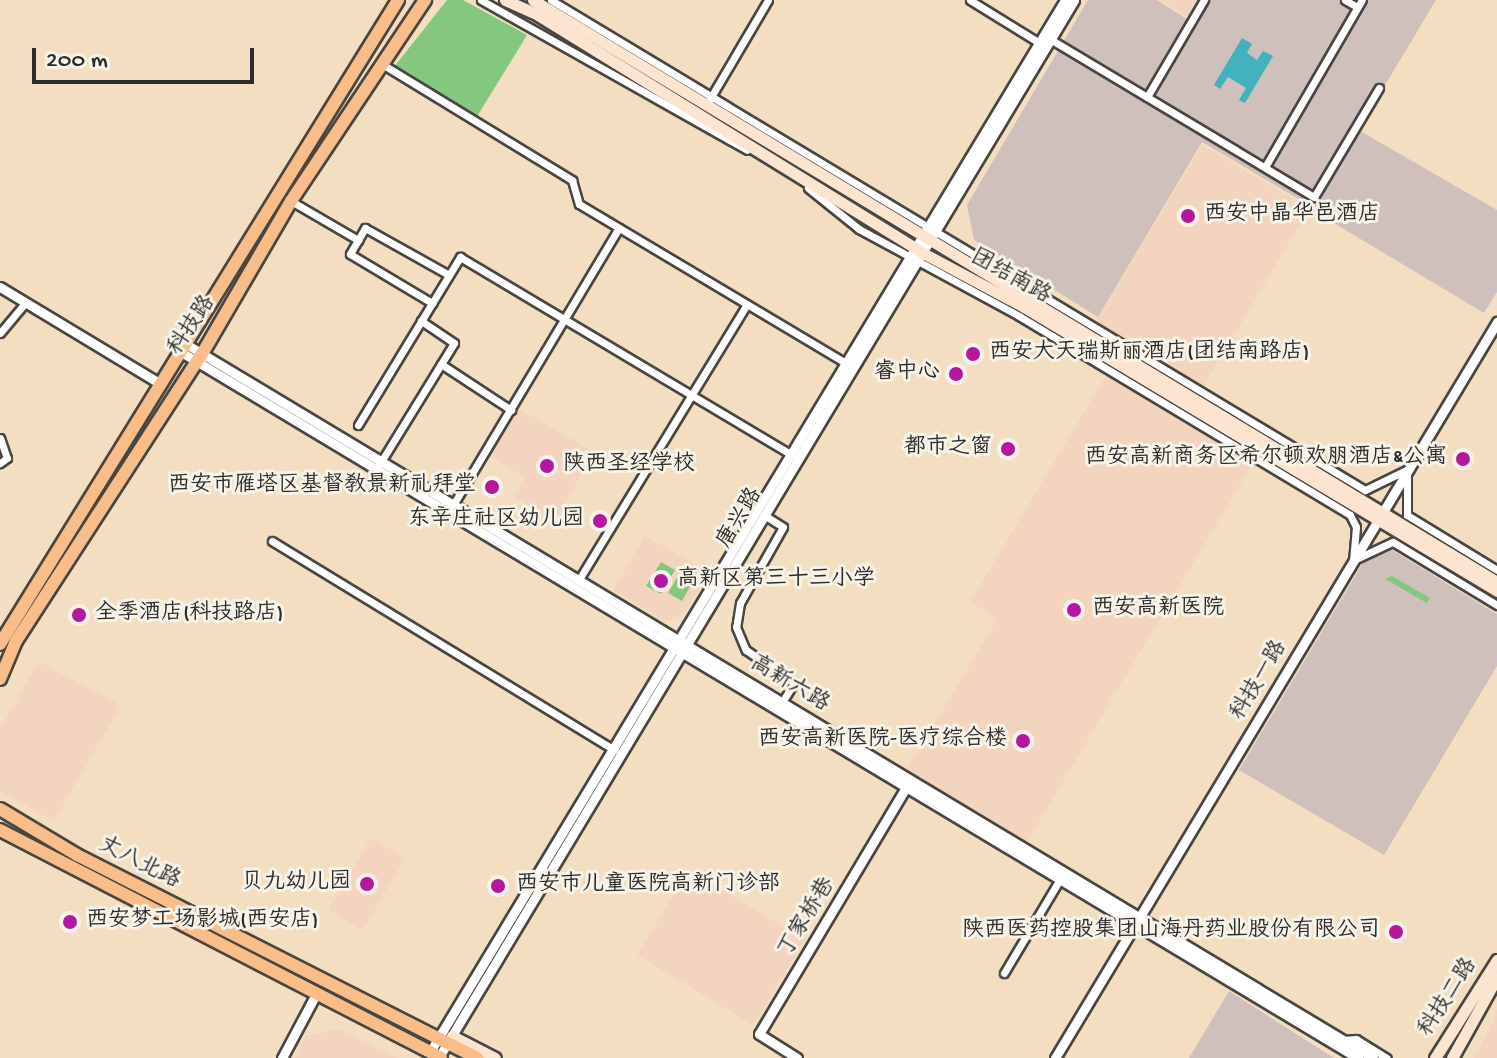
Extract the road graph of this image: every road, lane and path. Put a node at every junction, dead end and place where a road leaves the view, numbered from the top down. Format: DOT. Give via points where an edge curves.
graph roads {
  1 [pos="398,0"];
  2 [pos="425,0"];
  3 [pos="481,0"];
  4 [pos="505,0"];
  5 [pos="533,0"];
  6 [pos="551,0"];
  7 [pos="768,0"];
  8 [pos="970,0"];
  9 [pos="1065,0"];
  10 [pos="1074,0"];
  11 [pos="1204,0"];
  12 [pos="1345,0"];
  13 [pos="1359,4"];
  14 [pos="1045,43"];
  15 [pos="380,62"];
  16 [pos="1379,88"];
  17 [pos="1147,97"];
  18 [pos="708,102"];
  19 [pos="1265,167"];
  20 [pos="291,201"];
  21 [pos="619,228"];
  22 [pos="931,231"];
  23 [pos="358,240"];
  24 [pos="916,255"];
  25 [pos="449,275"];
  26 [pos="0,287"];
  27 [pos="26,302"];
  28 [pos="432,303"];
  29 [pos="747,304"];
  30 [pos="565,320"];
  31 [pos="421,321"];
  32 [pos="1496,326"];
  33 [pos="0,333"];
  34 [pos="183,348"];
  35 [pos="198,357"];
  36 [pos="441,364"];
  37 [pos="849,366"];
  38 [pos="161,384"];
  39 [pos="692,396"];
  40 [pos="511,410"];
  41 [pos="358,425"];
  42 [pos="0,438"];
  43 [pos="795,456"];
  44 [pos="0,463"];
  45 [pos="379,466"];
  46 [pos="1408,469"];
  47 [pos="453,505"];
  48 [pos="764,515"];
  49 [pos="1380,516"];
  50 [pos="272,541"];
  51 [pos="1352,562"];
  52 [pos="1497,570"];
  53 [pos="578,581"];
  54 [pos="1497,582"];
  55 [pos="1497,591"];
  56 [pos="1497,605"];
  57 [pos="0,644"];
  58 [pos="682,647"];
  59 [pos="0,679"];
  60 [pos="782,702"];
  61 [pos="614,750"];
  62 [pos="908,784"];
  63 [pos="0,809"];
  64 [pos="0,830"];
  65 [pos="1060,879"];
  66 [pos="1137,921"];
  67 [pos="1497,962"];
  68 [pos="1004,973"];
  69 [pos="1497,977"];
  70 [pos="316,994"];
  71 [pos="446,1039"];
  72 [pos="1343,1049"];
  73 [pos="438,1056"];
  74 [pos="282,1058"];
  75 [pos="477,1058"];
  76 [pos="495,1058"];
  77 [pos="797,1058"];
  78 [pos="1055,1058"];
  79 [pos="1358,1058"];
  80 [pos="1373,1058"];
  81 [pos="1387,1058"];
  82 [pos="1435,1058"];
  83 [pos="1452,1058"];
  1 -- 34 [label="main road, 科技路"];
  2 -- 15 [label="main road, 科技路"];
  3 -- 24 [label="street" via="798,180 843,217"];
  4 -- 24 [label="main road, 团结南路" via="551,23"];
  5 -- 18 [label="main road, 团结南路"];
  6 -- 18 [label="street"];
  7 -- 18 [label="street"];
  8 -- 14 [label="street"];
  9 -- 14 [label="street, 唐兴路"];
  10 -- 14 [label="street, 唐兴路"];
  11 -- 17 [label="street"];
  12 -- 13 [label="street"];
  13 -- 19 [label="street"];
  14 -- 17 [label="street"];
  14 -- 22 [label="street, 唐兴路"];
  15 -- 20 [label="main road, 科技路"];
  15 -- 21 [label="street" via="572,180 579,204"];
  16 -- 19 [label="street" via="1314,197"];
  17 -- 19 [label="street"];
  18 -- 22 [label="main road, 团结南路"];
  20 -- 23 [label="street"];
  20 -- 35 [label="main road, 科技路"];
  21 -- 29 [label="street"];
  21 -- 30 [label="street"];
  22 -- 24 [label="street, 唐兴路"];
  22 -- 46 [label="street" via="1365,490 1393,481"];
  22 -- 49 [label="main road, 团结南路"];
  23 -- 25 [label="street" via="365,228"];
  23 -- 28 [label="street" via="350,254"];
  24 -- 37 [label="street, 唐兴路"];
  24 -- 49 [label="main road, 团结南路" via="1024,307"];
  24 -- 51 [label="street" via="1350,515 1356,527"];
  25 -- 28 [label="street"];
  25 -- 30 [label="street" via="460,257"];
  26 -- 27 [label="street"];
  27 -- 33 [label="street"];
  27 -- 38 [label="street"];
  28 -- 31 [label="street"];
  29 -- 37 [label="street"];
  29 -- 39 [label="street"];
  30 -- 39 [label="street"];
  30 -- 40 [label="street"];
  31 -- 36 [label="street" via="454,343"];
  31 -- 41 [label="street"];
  32 -- 46 [label="street, 科技一路"];
  34 -- 35 [label="street, 高新六路"];
  34 -- 38 [label="main road, 科技路"];
  35 -- 45 [label="street, 高新六路"];
  35 -- 59 [label="main road, 科技路" via="16,641"];
  36 -- 40 [label="street"];
  36 -- 45 [label="street"];
  37 -- 43 [label="street, 唐兴路"];
  38 -- 57 [label="main road, 科技路"];
  39 -- 43 [label="street"];
  39 -- 53 [label="street"];
  40 -- 47 [label="street"];
  42 -- 44 [label="street" via="7,458"];
  43 -- 48 [label="street, 唐兴路"];
  43 -- 58 [label="street, 唐兴路"];
  45 -- 47 [label="street, 高新六路"];
  45 -- 58 [label="street, 高新六路"];
  46 -- 49 [label="street, 科技一路"];
  46 -- 52 [label="street" via="1403,492 1407,515"];
  47 -- 53 [label="street, 高新六路"];
  48 -- 58 [label="street, 唐兴路"];
  48 -- 60 [label="street" via="783,527 740,603 736,627 746,650 794,683"];
  49 -- 51 [label="street, 科技一路"];
  49 -- 54 [label="main road, 团结南路"];
  49 -- 55 [label="main road, 团结南路"];
  50 -- 61 [label="street"];
  51 -- 56 [label="street" via="1370,548 1393,542"];
  51 -- 66 [label="street, 科技一路"];
  53 -- 58 [label="street, 高新六路"];
  58 -- 60 [label="street, 高新六路"];
  58 -- 61 [label="street, 唐兴路"];
  58 -- 62 [label="street, 高新六路"];
  58 -- 71 [label="street, 唐兴路"];
  60 -- 62 [label="street, 高新六路"];
  61 -- 71 [label="street, 唐兴路"];
  62 -- 65 [label="street, 高新六路"];
  62 -- 66 [label="street, 高新六路"];
  62 -- 77 [label="street, 丁家桥巷" via="759,1034"];
  63 -- 71 [label="main road, 丈八北路" via="77,855"];
  64 -- 70 [label="main road, 丈八北路"];
  65 -- 66 [label="street, 高新六路"];
  65 -- 68 [label="street"];
  66 -- 72 [label="street, 高新六路"];
  66 -- 78 [label="street, 科技一路"];
  67 -- 82 [label="main road, 科技二路"];
  69 -- 83 [label="main road, 科技二路"];
  70 -- 73 [label="main road, 丈八北路"];
  70 -- 74 [label="street"];
  71 -- 73 [label="street, 唐兴路"];
  71 -- 75 [label="main road, 丈八北路"];
  71 -- 76 [label="main road"];
  72 -- 79 [label="street, 高新六路"];
  72 -- 80 [label="street, 高新六路"];
  72 -- 81 [label="street" via="1356,1039"];
}
